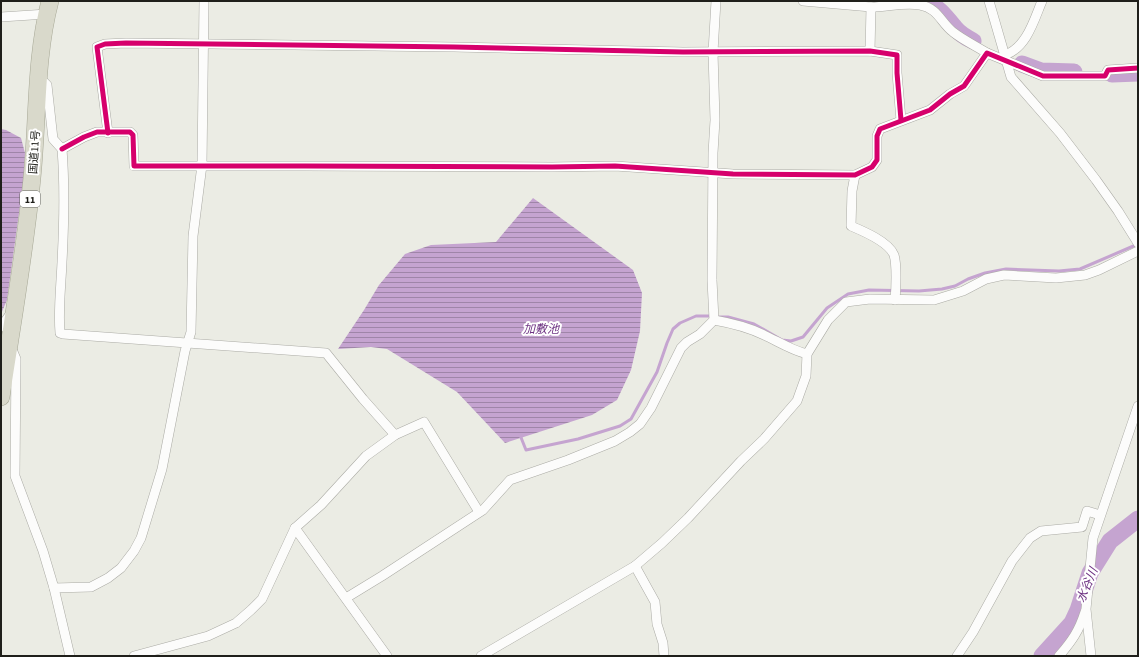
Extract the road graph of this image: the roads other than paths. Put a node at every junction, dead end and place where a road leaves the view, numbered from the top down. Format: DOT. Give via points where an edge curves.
graph roads {
  1 [pos="204,1"];
  2 [pos="716,1"];
  3 [pos="803,1"];
  4 [pos="989,1"];
  5 [pos="1042,1"];
  6 [pos="49,7"];
  7 [pos="871,7"];
  8 [pos="1,17"];
  9 [pos="204,44"];
  10 [pos="870,51"];
  11 [pos="713,52"];
  12 [pos="987,53"];
  13 [pos="1006,59"];
  14 [pos="1138,68"];
  15 [pos="39,77"];
  16 [pos="901,120"];
  17 [pos="108,133"];
  18 [pos="62,149"];
  19 [pos="202,165"];
  20 [pos="714,172"];
  21 [pos="855,175"];
  22 [pos="1138,245"];
  23 [pos="895,294"];
  24 [pos="15,309"];
  25 [pos="714,320"];
  26 [pos="1,327"];
  27 [pos="189,342"];
  28 [pos="10,343"];
  29 [pos="806,354"];
  30 [pos="1,397"];
  31 [pos="1138,406"];
  32 [pos="395,435"];
  33 [pos="479,512"];
  34 [pos="1100,516"];
  35 [pos="295,528"];
  36 [pos="635,566"];
  37 [pos="54,588"];
  38 [pos="346,598"];
  39 [pos="1086,609"];
  40 [pos="70,656"];
  41 [pos="134,656"];
  42 [pos="387,656"];
  43 [pos="481,656"];
  44 [pos="664,656"];
  45 [pos="958,656"];
  46 [pos="1059,656"];
  47 [pos="1091,656"];
  1 -- 9 [label="street"];
  2 -- 11 [label="street"];
  3 -- 7 [label="street"];
  4 -- 13 [label="street"];
  5 -- 13 [label="street" via="1026,38"];
  6 -- 8 [label="street"];
  6 -- 15 [label="highway, 国道11号 / 11"];
  7 -- 10 [label="street"];
  7 -- 12 [label="street" via="922,5 938,15 952,32"];
  9 -- 11 [label="street"];
  9 -- 17 [label="street" via="126,43 97,47"];
  9 -- 19 [label="street"];
  10 -- 11 [label="street"];
  10 -- 16 [label="street" via="897,55"];
  11 -- 20 [label="street"];
  12 -- 13 [label="street"];
  12 -- 16 [label="street" via="964,86 930,110"];
  13 -- 14 [label="street" via="1043,76 1105,76 1108,70"];
  13 -- 22 [label="street" via="1011,77 1087,168 1118,211"];
  15 -- 18 [label="street" via="47,85 53,139"];
  15 -- 24 [label="highway, 国道11号 / 11" via="32,185"];
  16 -- 21 [label="street" via="880,129 877,136 877,160 872,167"];
  17 -- 18 [label="street" via="97,132"];
  17 -- 19 [label="street" via="130,132 133,135 134,166"];
  18 -- 27 [label="street" via="65,182 60,333"];
  19 -- 20 [label="street" via="615,166"];
  19 -- 27 [label="street" via="193,236"];
  20 -- 21 [label="street"];
  20 -- 25 [label="street"];
  21 -- 23 [label="street" via="851,226 885,244 894,255"];
  22 -- 23 [label="street" via="1099,270 1085,275 1056,278 1004,275 986,279 963,291 934,300"];
  23 -- 29 [label="street" via="846,302 828,320"];
  24 -- 26 [label="street"];
  24 -- 28 [label="highway, 国道11号 / 11"];
  25 -- 29 [label="street" via="763,334"];
  25 -- 33 [label="street" via="681,348 651,408 640,424 615,441 510,480"];
  27 -- 32 [label="street" via="326,353"];
  27 -- 37 [label="street" via="185,351 162,469 141,538 134,551 121,568 91,587"];
  28 -- 30 [label="highway, 国道11号 / 11"];
  28 -- 37 [label="street" via="16,359 15,476"];
  29 -- 36 [label="street" via="806,376 797,400 764,439 688,518"];
  31 -- 34 [label="street"];
  32 -- 33 [label="street" via="424,422"];
  32 -- 35 [label="street" via="366,456 321,505"];
  33 -- 38 [label="street"];
  34 -- 39 [label="street" via="1093,538"];
  34 -- 45 [label="street" via="1087,511 1082,527 1040,531 1030,538 1012,561"];
  35 -- 38 [label="street"];
  35 -- 41 [label="street" via="262,599 236,623 208,636"];
  36 -- 43 [label="street"];
  36 -- 44 [label="street" via="655,602"];
  37 -- 40 [label="street"];
  38 -- 42 [label="street"];
  39 -- 46 [label="street" via="1080,628"];
  39 -- 47 [label="street"];
}
